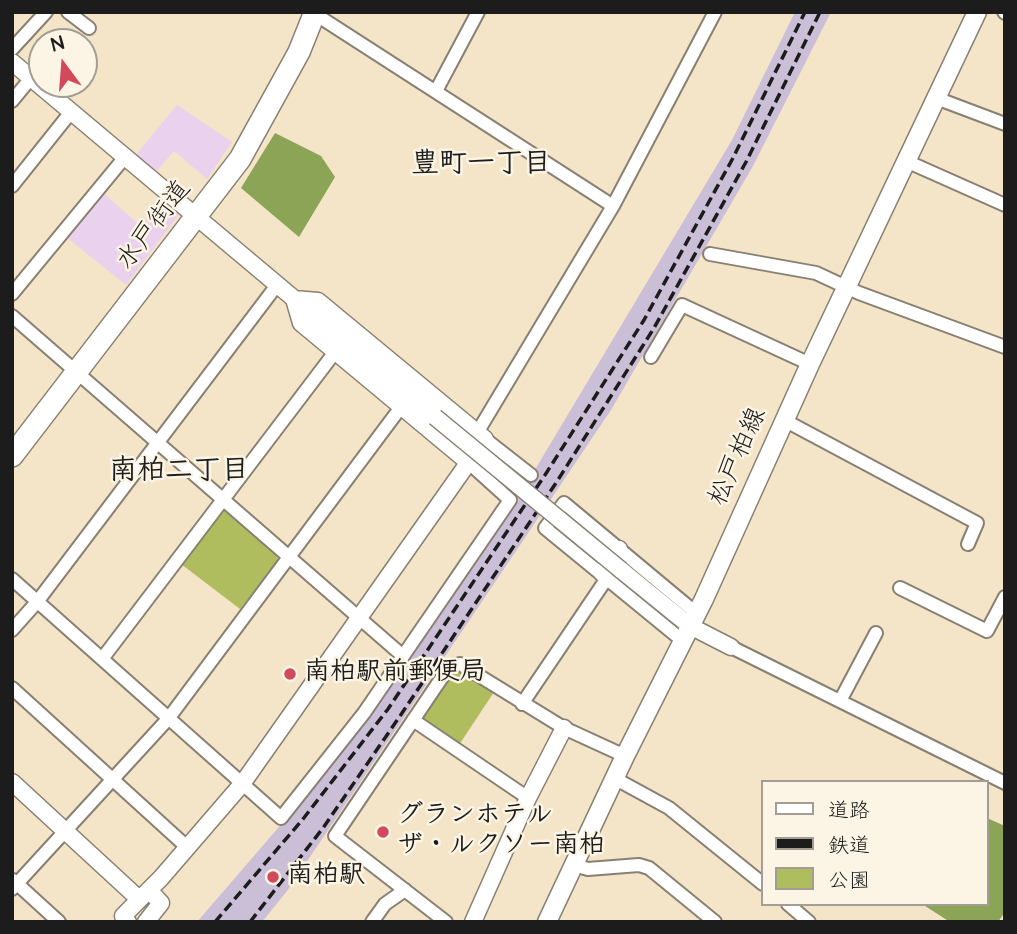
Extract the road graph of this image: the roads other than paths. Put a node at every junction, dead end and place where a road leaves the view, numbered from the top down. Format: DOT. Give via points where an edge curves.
graph roads {
  1 [pos="46,12"];
  2 [pos="68,12"];
  3 [pos="478,12"];
  4 [pos="977,12"];
  5 [pos="315,13"];
  6 [pos="713,13"];
  7 [pos="89,28"];
  8 [pos="12,50"];
  9 [pos="12,62"];
  10 [pos="28,75"];
  11 [pos="28,82"];
  12 [pos="436,91"];
  13 [pos="55,98"];
  14 [pos="936,98"];
  15 [pos="12,101"];
  16 [pos="71,112"];
  17 [pos="1005,124"];
  18 [pos="125,157"];
  19 [pos="906,161"];
  20 [pos="12,186"];
  21 [pos="1005,205"];
  22 [pos="613,206"];
  23 [pos="198,217"];
  24 [pos="710,254"];
  25 [pos="277,285"];
  26 [pos="847,285"];
  27 [pos="12,294"];
  28 [pos="294,299"];
  29 [pos="12,316"];
  30 [pos="1005,347"];
  31 [pos="335,352"];
  32 [pos="651,357"];
  33 [pos="810,364"];
  34 [pos="77,372"];
  35 [pos="401,407"];
  36 [pos="784,420"];
  37 [pos="481,436"];
  38 [pos="156,443"];
  39 [pos="12,456"];
  40 [pos="468,462"];
  41 [pos="531,475"];
  42 [pos="222,501"];
  43 [pos="968,544"];
  44 [pos="619,549"];
  45 [pos="288,557"];
  46 [pos="610,574"];
  47 [pos="12,579"];
  48 [pos="900,589"];
  49 [pos="1005,597"];
  50 [pos="37,602"];
  51 [pos="359,617"];
  52 [pos="690,627"];
  53 [pos="12,630"];
  54 [pos="876,633"];
  55 [pos="731,647"];
  56 [pos="403,656"];
  57 [pos="102,659"];
  58 [pos="12,688"];
  59 [pos="840,701"];
  60 [pos="522,704"];
  61 [pos="168,719"];
  62 [pos="413,720"];
  63 [pos="564,728"];
  64 [pos="625,756"];
  65 [pos="614,778"];
  66 [pos="113,779"];
  67 [pos="12,782"];
  68 [pos="1005,783"];
  69 [pos="242,784"];
  70 [pos="528,798"];
  71 [pos="66,831"];
  72 [pos="188,848"];
  73 [pos="574,865"];
  74 [pos="762,883"];
  75 [pos="14,884"];
  76 [pos="405,890"];
  77 [pos="144,894"];
  78 [pos="790,906"];
  79 [pos="123,920"];
  80 [pos="60,922"];
  81 [pos="146,922"];
  82 [pos="372,922"];
  83 [pos="446,922"];
  84 [pos="473,922"];
  85 [pos="548,922"];
  86 [pos="715,922"];
  87 [pos="809,922"];
  1 -- 8 [label="street"];
  2 -- 7 [label="street"];
  3 -- 12 [label="street"];
  4 -- 14 [label="main road, 松戸柏線"];
  5 -- 12 [label="street"];
  5 -- 23 [label="highway, 水戸街道" via="260,126"];
  6 -- 22 [label="street"];
  9 -- 10 [label="street"];
  11 -- 15 [label="street"];
  12 -- 22 [label="street"];
  13 -- 16 [label="street"];
  14 -- 17 [label="street"];
  14 -- 19 [label="main road, 松戸柏線"];
  16 -- 18 [label="street"];
  16 -- 20 [label="street"];
  18 -- 23 [label="street"];
  18 -- 27 [label="street"];
  19 -- 21 [label="street"];
  19 -- 26 [label="main road, 松戸柏線"];
  22 -- 37 [label="street"];
  23 -- 25 [label="street"];
  23 -- 34 [label="highway, 水戸街道"];
  24 -- 26 [label="street" via="804,270"];
  25 -- 28 [label="street"];
  25 -- 38 [label="street"];
  26 -- 30 [label="street"];
  26 -- 33 [label="main road, 松戸柏線"];
  28 -- 31 [label="street" via="301,323"];
  28 -- 37 [label="street" via="318,301"];
  28 -- 46 [label="street, bridge" via="435,417"];
  29 -- 34 [label="street"];
  31 -- 35 [label="street"];
  31 -- 42 [label="street"];
  32 -- 33 [label="street" via="682,305"];
  33 -- 36 [label="main road, 松戸柏線"];
  34 -- 38 [label="street"];
  34 -- 39 [label="highway, 水戸街道"];
  35 -- 40 [label="street"];
  35 -- 45 [label="street"];
  36 -- 43 [label="street" via="977,523"];
  36 -- 52 [label="main road, 松戸柏線"];
  37 -- 40 [label="street"];
  37 -- 41 [label="street"];
  38 -- 42 [label="street"];
  38 -- 50 [label="street"];
  40 -- 51 [label="street"];
  40 -- 56 [label="street" via="510,500"];
  42 -- 45 [label="street"];
  42 -- 57 [label="street"];
  44 -- 46 [label="street"];
  44 -- 46 [label="street" via="564,502 545,528"];
  44 -- 52 [label="street"];
  45 -- 51 [label="street"];
  45 -- 61 [label="street"];
  46 -- 52 [label="street"];
  46 -- 60 [label="street"];
  47 -- 50 [label="street"];
  48 -- 49 [label="street" via="988,631"];
  50 -- 53 [label="street"];
  50 -- 57 [label="street"];
  51 -- 56 [label="street"];
  51 -- 69 [label="street"];
  52 -- 55 [label="street"];
  52 -- 64 [label="main road, 松戸柏線"];
  54 -- 59 [label="street"];
  55 -- 59 [label="street"];
  56 -- 69 [label="street" via="281,818"];
  57 -- 61 [label="street"];
  58 -- 66 [label="street"];
  59 -- 68 [label="street"];
  60 -- 62 [label="street" via="455,663"];
  60 -- 63 [label="street"];
  61 -- 66 [label="street"];
  61 -- 69 [label="street"];
  62 -- 70 [label="street"];
  62 -- 76 [label="street" via="335,836"];
  63 -- 64 [label="street"];
  63 -- 70 [label="street"];
  64 -- 65 [label="main road, 松戸柏線"];
  65 -- 73 [label="main road, 松戸柏線"];
  65 -- 74 [label="street" via="669,808"];
  66 -- 71 [label="street"];
  66 -- 72 [label="street"];
  67 -- 71 [label="street"];
  69 -- 72 [label="street"];
  70 -- 84 [label="street"];
  71 -- 75 [label="street"];
  71 -- 77 [label="street"];
  72 -- 77 [label="street"];
  73 -- 85 [label="main road, 松戸柏線"];
  73 -- 86 [label="street" via="649,868"];
  75 -- 80 [label="street"];
  76 -- 82 [label="street" via="385,904"];
  76 -- 83 [label="street"];
  77 -- 79 [label="street"];
  77 -- 81 [label="street" via="161,903"];
  78 -- 87 [label="street"];
}
